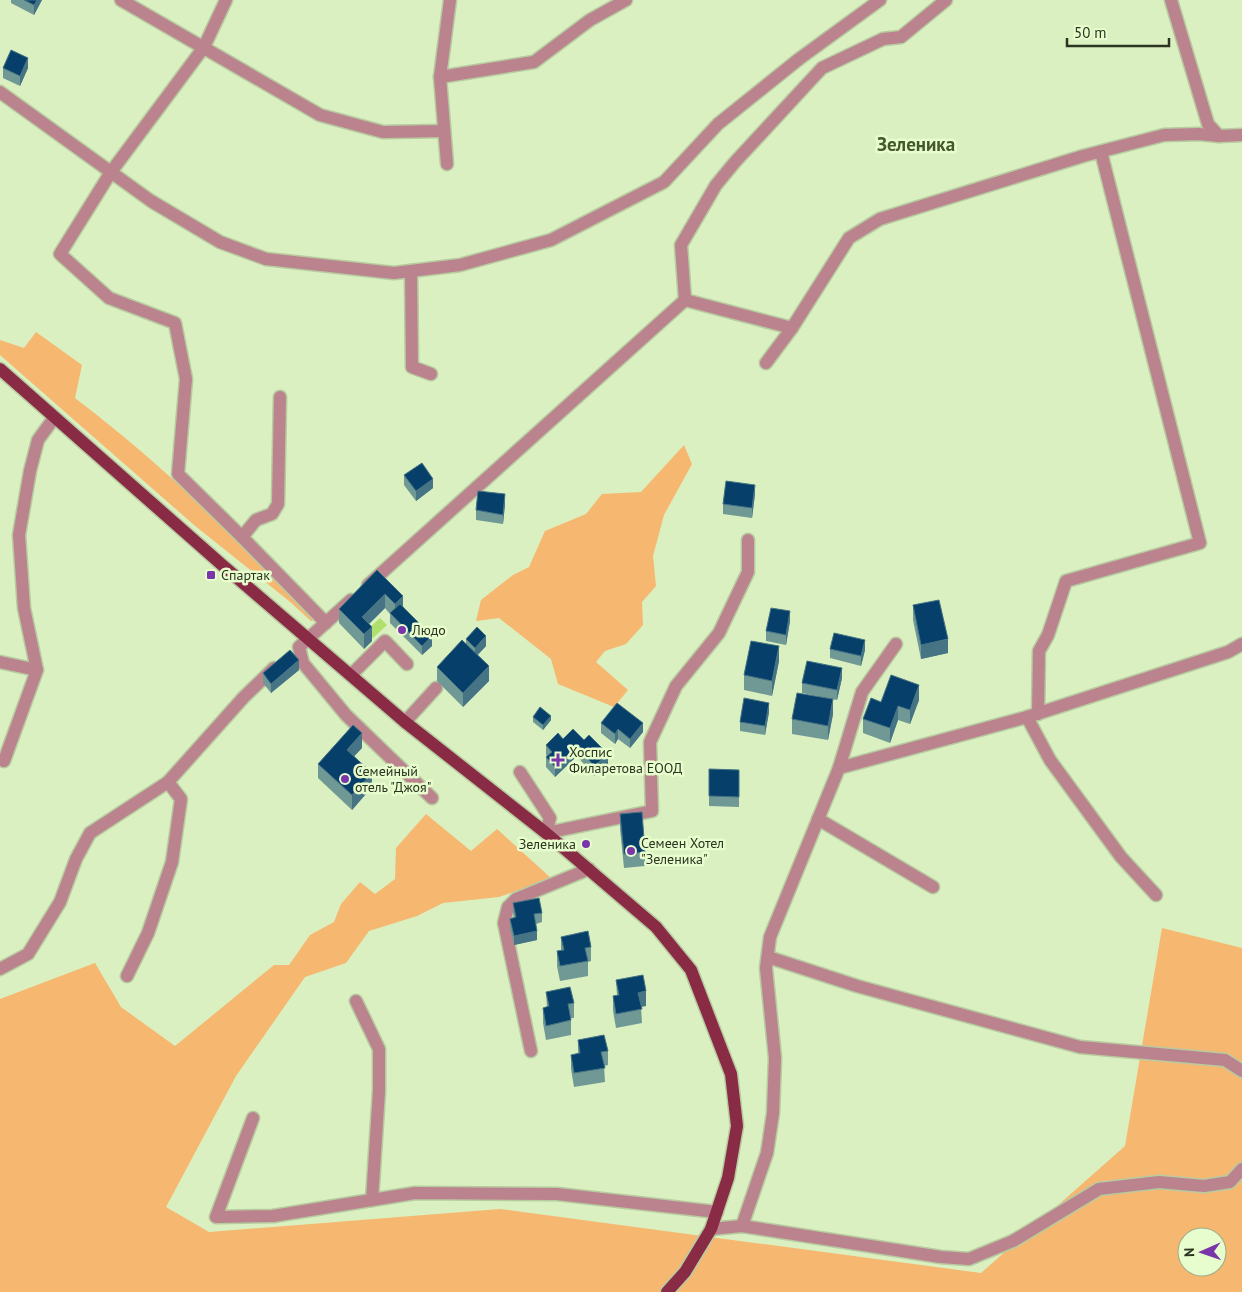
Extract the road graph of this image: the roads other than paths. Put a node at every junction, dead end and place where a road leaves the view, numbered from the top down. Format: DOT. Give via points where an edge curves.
graph roads {
  1 [pos="122,0"];
  2 [pos="226,0"];
  3 [pos="450,0"];
  4 [pos="626,0"];
  5 [pos="880,0"];
  6 [pos="946,0"];
  7 [pos="1171,0"];
  8 [pos="204,47"];
  9 [pos="440,76"];
  10 [pos="0,92"];
  11 [pos="443,130"];
  12 [pos="1242,135"];
  13 [pos="1219,136"];
  14 [pos="1101,152"];
  15 [pos="447,164"];
  16 [pos="111,172"];
  17 [pos="411,271"];
  18 [pos="685,300"];
  19 [pos="792,328"];
  20 [pos="766,363"];
  21 [pos="0,369"];
  22 [pos="431,374"];
  23 [pos="280,397"];
  24 [pos="54,418"];
  25 [pos="242,537"];
  26 [pos="748,540"];
  27 [pos="326,623"];
  28 [pos="896,644"];
  29 [pos="1242,644"];
  30 [pos="296,650"];
  31 [pos="0,662"];
  32 [pos="407,664"];
  33 [pos="37,670"];
  34 [pos="351,675"];
  35 [pos="436,688"];
  36 [pos="1033,716"];
  37 [pos="405,722"];
  38 [pos="4,761"];
  39 [pos="839,768"];
  40 [pos="520,772"];
  41 [pos="168,782"];
  42 [pos="432,798"];
  43 [pos="818,819"];
  44 [pos="546,833"];
  45 [pos="589,870"];
  46 [pos="933,887"];
  47 [pos="1156,895"];
  48 [pos="768,957"];
  49 [pos="0,969"];
  50 [pos="127,976"];
  51 [pos="356,1001"];
  52 [pos="531,1051"];
  53 [pos="1242,1071"];
  54 [pos="253,1118"];
  55 [pos="1242,1169"];
  56 [pos="372,1200"];
  57 [pos="717,1212"];
  58 [pos="742,1226"];
  59 [pos="712,1229"];
  60 [pos="668,1292"];
  1 -- 8 [label="street"];
  2 -- 8 [label="street"];
  3 -- 9 [label="street"];
  4 -- 9 [label="street" via="590,20 534,62"];
  5 -- 17 [label="street" via="799,58 718,124 664,182 551,240 460,264"];
  6 -- 18 [label="street" via="901,37 883,39 822,68 735,162 716,184 681,245"];
  7 -- 13 [label="street" via="1208,124"];
  8 -- 11 [label="street" via="320,115 383,132"];
  8 -- 16 [label="street"];
  9 -- 11 [label="street"];
  10 -- 16 [label="street"];
  11 -- 15 [label="street"];
  12 -- 13 [label="street"];
  13 -- 14 [label="street" via="1164,135"];
  14 -- 19 [label="street" via="880,219 849,238"];
  14 -- 36 [label="street" via="1200,543 1066,581 1048,635 1039,651"];
  16 -- 17 [label="street" via="150,201 220,242 266,259 394,273"];
  16 -- 25 [label="street" via="60,254 109,298 174,323 186,379 178,474"];
  17 -- 22 [label="street" via="412,367"];
  18 -- 19 [label="street"];
  18 -- 27 [label="street"];
  19 -- 20 [label="street"];
  21 -- 24 [label="main road"];
  23 -- 25 [label="street" via="278,504 272,514 256,520"];
  24 -- 30 [label="main road"];
  24 -- 33 [label="street" via="38,440 19,535 24,608"];
  25 -- 27 [label="street"];
  26 -- 44 [label="street" via="748,572 719,633 676,686 650,742 652,811"];
  27 -- 30 [label="street"];
  28 -- 39 [label="street" via="862,692"];
  29 -- 36 [label="street" via="1228,652"];
  30 -- 34 [label="main road"];
  30 -- 41 [label="street" via="269,671"];
  30 -- 42 [label="street" via="346,715"];
  31 -- 33 [label="street"];
  32 -- 34 [label="street" via="385,641"];
  33 -- 38 [label="street"];
  34 -- 37 [label="main road"];
  35 -- 37 [label="street"];
  36 -- 39 [label="street"];
  36 -- 47 [label="street" via="1050,760 1121,857"];
  37 -- 44 [label="main road"];
  39 -- 43 [label="street"];
  40 -- 44 [label="street" via="550,818"];
  41 -- 49 [label="street" via="90,833 60,902 28,954"];
  41 -- 50 [label="street" via="181,799 172,862 148,933"];
  43 -- 46 [label="street"];
  43 -- 48 [label="street" via="770,937"];
  44 -- 45 [label="main road"];
  45 -- 52 [label="street" via="516,899 508,907 504,923"];
  45 -- 57 [label="main road" via="656,927 691,970 731,1074 737,1126 728,1178"];
  48 -- 53 [label="street" via="857,986 1080,1047 1225,1060"];
  48 -- 58 [label="street" via="766,968 775,1058 773,1114 767,1153"];
  51 -- 56 [label="street" via="378,1049 379,1091"];
  54 -- 56 [label="street" via="216,1217 273,1216"];
  55 -- 58 [label="street" via="1230,1182 1204,1186 1159,1182 1099,1188 1012,1241 969,1259"];
  56 -- 57 [label="street" via="415,1193 557,1194"];
  57 -- 59 [label="main road"];
  58 -- 59 [label="street"];
  59 -- 60 [label="main road"];
}
